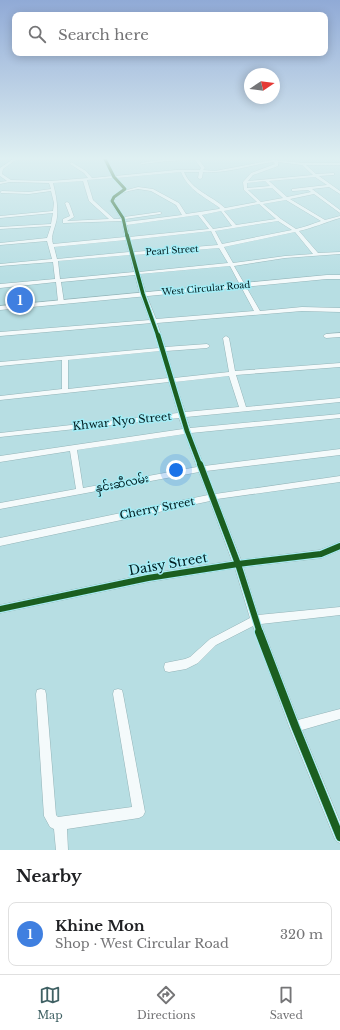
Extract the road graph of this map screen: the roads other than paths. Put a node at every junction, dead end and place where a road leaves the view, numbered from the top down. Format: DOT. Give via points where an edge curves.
graph roads {
  1 [pos="55,199"];
  2 [pos="89,199"];
  3 [pos="113,199"];
  4 [pos="168,199"];
  5 [pos="210,199"];
  6 [pos="255,199"];
  7 [pos="281,199"];
  8 [pos="286,199"];
  9 [pos="322,199"];
  10 [pos="259,202"];
  11 [pos="67,203"];
  12 [pos="222,209"];
  13 [pos="54,212"];
  14 [pos="340,212"];
  15 [pos="160,213"];
  16 [pos="199,214"];
  17 [pos="184,215"];
  18 [pos="0,217"];
  19 [pos="340,217"];
  20 [pos="279,220"];
  21 [pos="113,221"];
  22 [pos="124,221"];
  23 [pos="323,221"];
  24 [pos="52,225"];
  25 [pos="235,227"];
  26 [pos="0,228"];
  27 [pos="212,230"];
  28 [pos="296,230"];
  29 [pos="127,237"];
  30 [pos="49,239"];
  31 [pos="0,244"];
  32 [pos="51,246"];
  33 [pos="221,246"];
  34 [pos="340,252"];
  35 [pos="132,253"];
  36 [pos="317,255"];
  37 [pos="55,260"];
  38 [pos="0,265"];
  39 [pos="232,265"];
  40 [pos="137,273"];
  41 [pos="340,277"];
  42 [pos="57,280"];
  43 [pos="243,285"];
  44 [pos="0,286"];
  45 [pos="143,294"];
  46 [pos="61,302"];
  47 [pos="0,308"];
  48 [pos="340,310"];
  49 [pos="258,313"];
  50 [pos="154,322"];
  51 [pos="0,334"];
  52 [pos="340,335"];
  53 [pos="326,336"];
  54 [pos="226,338"];
  55 [pos="207,346"];
  56 [pos="162,349"];
  57 [pos="65,358"];
  58 [pos="0,364"];
  59 [pos="340,365"];
  60 [pos="232,374"];
  61 [pos="173,380"];
  62 [pos="65,392"];
  63 [pos="0,398"];
  64 [pos="340,400"];
  65 [pos="243,408"];
  66 [pos="182,415"];
  67 [pos="340,416"];
  68 [pos="187,431"];
  69 [pos="0,435"];
  70 [pos="73,448"];
  71 [pos="340,452"];
  72 [pos="0,459"];
  73 [pos="201,468"];
  74 [pos="340,479"];
  75 [pos="80,491"];
  76 [pos="212,497"];
  77 [pos="0,506"];
  78 [pos="0,542"];
  79 [pos="340,546"];
  80 [pos="238,564"];
  81 [pos="0,609"];
  82 [pos="340,611"];
  83 [pos="255,620"];
  84 [pos="169,667"];
  85 [pos="41,694"];
  86 [pos="118,694"];
  87 [pos="340,714"];
  88 [pos="295,726"];
  89 [pos="60,824"];
  90 [pos="340,837"];
  91 [pos="62,850"];
  1 -- 13 [label="street"];
  2 -- 21 [label="street"];
  3 -- 22 [label="street" via="114,206"];
  4 -- 17 [label="street" via="178,204"];
  5 -- 12 [label="street"];
  6 -- 10 [label="street"];
  7 -- 10 [label="street"];
  8 -- 23 [label="street"];
  9 -- 14 [label="street"];
  10 -- 12 [label="street"];
  10 -- 20 [label="street"];
  11 -- 21 [label="street" via="72,217 65,222"];
  12 -- 16 [label="street"];
  12 -- 25 [label="street"];
  13 -- 18 [label="street"];
  13 -- 24 [label="street" via="55,219"];
  15 -- 22 [label="street"];
  16 -- 17 [label="street"];
  16 -- 27 [label="street"];
  17 -- 22 [label="street"];
  19 -- 23 [label="street, Pearl Street"];
  20 -- 25 [label="street"];
  20 -- 28 [label="street"];
  21 -- 22 [label="street"];
  22 -- 29 [label="street"];
  23 -- 28 [label="street, Pearl Street"];
  24 -- 26 [label="street"];
  24 -- 30 [label="street"];
  25 -- 27 [label="street"];
  27 -- 29 [label="street"];
  27 -- 33 [label="street"];
  28 -- 33 [label="street, Pearl Street"];
  28 -- 36 [label="street"];
  29 -- 32 [label="street"];
  29 -- 35 [label="street"];
  30 -- 31 [label="street"];
  30 -- 32 [label="street"];
  32 -- 37 [label="street"];
  33 -- 35 [label="street, Pearl Street"];
  33 -- 39 [label="street"];
  34 -- 36 [label="street"];
  35 -- 37 [label="street, Pearl Street"];
  35 -- 40 [label="street"];
  36 -- 39 [label="street"];
  37 -- 38 [label="street, Pearl Street"];
  37 -- 42 [label="street"];
  39 -- 40 [label="street"];
  39 -- 43 [label="street"];
  40 -- 42 [label="street"];
  40 -- 45 [label="street"];
  41 -- 43 [label="street, West Circular Road"];
  42 -- 44 [label="street"];
  42 -- 46 [label="street"];
  43 -- 45 [label="street, West Circular Road"];
  43 -- 49 [label="street"];
  45 -- 46 [label="street, West Circular Road"];
  45 -- 50 [label="street"];
  46 -- 47 [label="street, West Circular Road"];
  48 -- 49 [label="street" via="308,309"];
  49 -- 50 [label="street"];
  50 -- 51 [label="street"];
  50 -- 56 [label="street"];
  52 -- 53 [label="street"];
  54 -- 60 [label="street"];
  55 -- 56 [label="street"];
  56 -- 57 [label="street"];
  56 -- 61 [label="street"];
  57 -- 58 [label="street"];
  57 -- 62 [label="street"];
  59 -- 60 [label="street"];
  60 -- 61 [label="street"];
  60 -- 65 [label="street"];
  61 -- 62 [label="street"];
  61 -- 66 [label="street"];
  62 -- 63 [label="street"];
  64 -- 65 [label="street, Khwar Nyo Street"];
  65 -- 66 [label="street, Khwar Nyo Street"];
  66 -- 68 [label="street"];
  66 -- 69 [label="street, Khwar Nyo Street"];
  67 -- 68 [label="street"];
  68 -- 70 [label="street"];
  68 -- 73 [label="street"];
  70 -- 72 [label="street"];
  70 -- 75 [label="street"];
  71 -- 73 [label="street, နှင်းဆီလမ်း"];
  73 -- 75 [label="street, နှင်းဆီလမ်း"];
  73 -- 76 [label="street"];
  74 -- 76 [label="street, Cherry Street"];
  75 -- 77 [label="street, နှင်းဆီလမ်း"];
  76 -- 78 [label="street, Cherry Street" via="94,520"];
  76 -- 80 [label="street"];
  79 -- 80 [label="street, Daisy Street" via="321,554"];
  80 -- 81 [label="street, Daisy Street" via="148,578"];
  80 -- 83 [label="street"];
  82 -- 83 [label="street"];
  83 -- 84 [label="street" via="213,642 194,660"];
  83 -- 88 [label="street"];
  85 -- 89 [label="street" via="50,816 54,823"];
  86 -- 89 [label="street" via="139,812"];
  87 -- 88 [label="street"];
  88 -- 90 [label="street"];
  89 -- 91 [label="street"];
}
